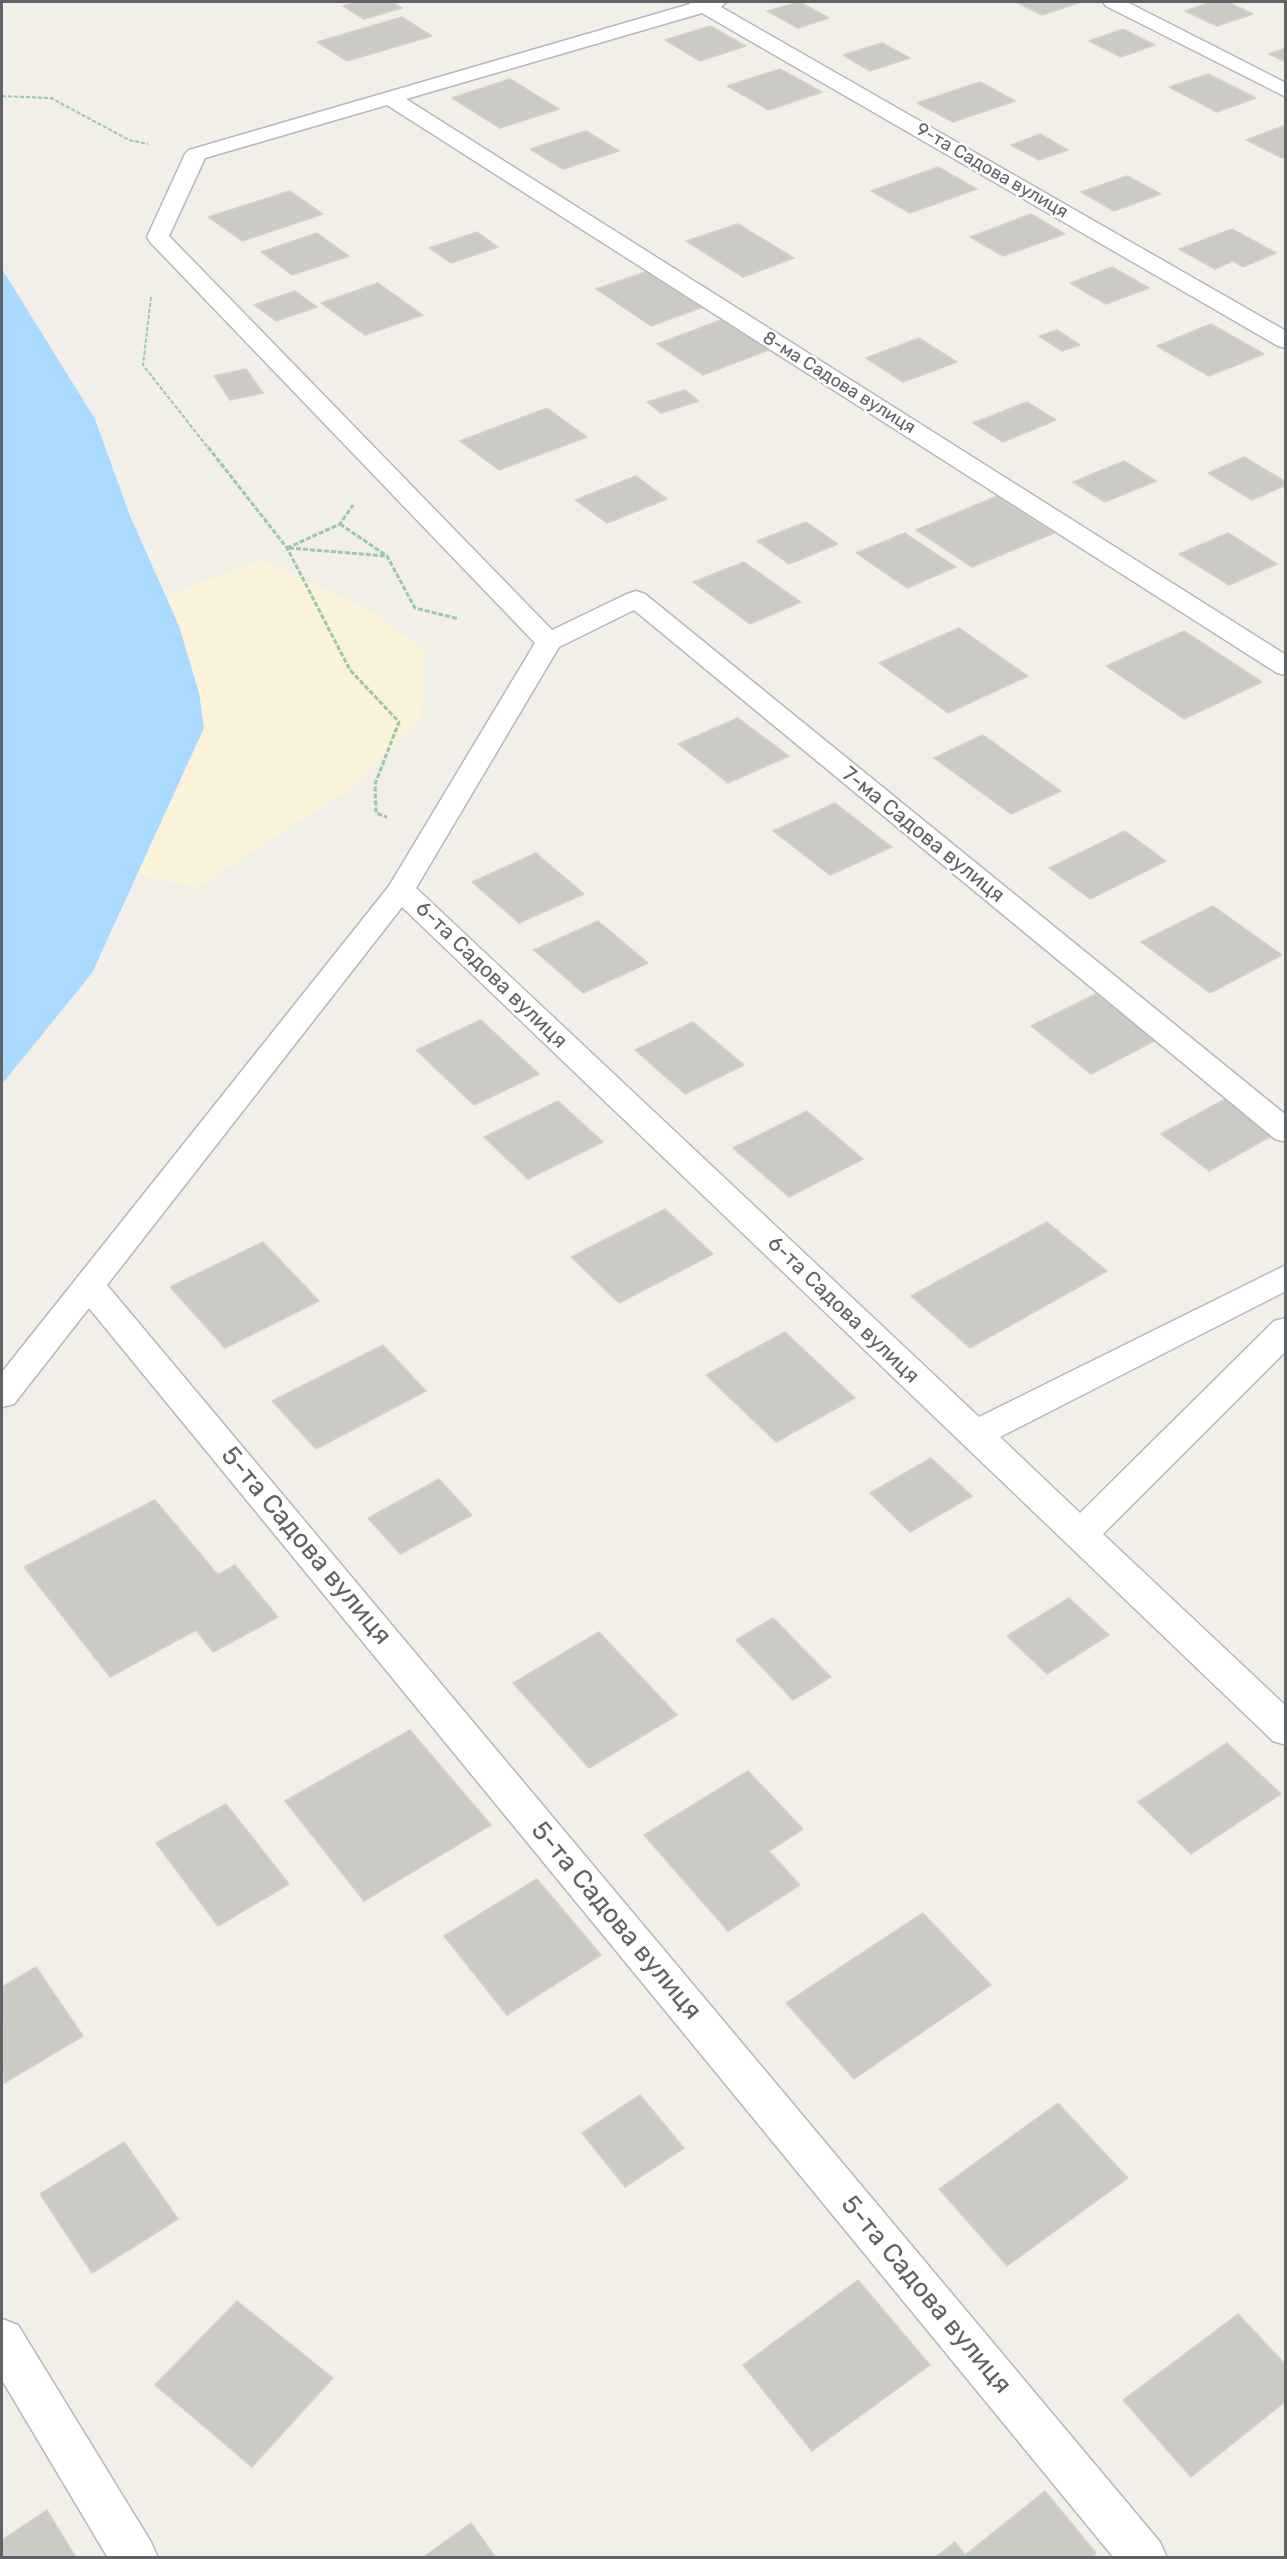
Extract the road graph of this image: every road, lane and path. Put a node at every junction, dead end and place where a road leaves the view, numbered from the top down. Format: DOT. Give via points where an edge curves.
graph roads {
  1 [pos="1113,2"];
  2 [pos="706,3"];
  3 [pos="1286,91"];
  4 [pos="2,96"];
  5 [pos="392,99"];
  6 [pos="196,154"];
  7 [pos="158,237"];
  8 [pos="1286,341"];
  9 [pos="380,467"];
  10 [pos="287,548"];
  11 [pos="387,556"];
  12 [pos="549,642"];
  13 [pos="1286,667"];
  14 [pos="433,836"];
  15 [pos="401,890"];
  16 [pos="1286,1132"];
  17 [pos="1286,1277"];
  18 [pos="88,1284"];
  19 [pos="1286,1330"];
  20 [pos="2,1395"];
  21 [pos="974,1434"];
  22 [pos="1080,1535"];
  23 [pos="1286,1730"];
  24 [pos="2,2340"];
  25 [pos="135,2558"];
  26 [pos="1144,2558"];
  1 -- 3 [label="street"];
  2 -- 5 [label="street"];
  2 -- 8 [label="street, 9-та Садова вулиця"];
  4 -- 6 [label="path" via="51,98 129,140"];
  5 -- 6 [label="street"];
  5 -- 13 [label="street, 8-ма Садова вулиця"];
  6 -- 7 [label="street"];
  7 -- 9 [label="street"];
  7 -- 10 [label="path" via="143,365"];
  9 -- 10 [label="path" via="340,524"];
  9 -- 12 [label="street"];
  10 -- 11 [label="path"];
  10 -- 14 [label="path" via="350,670 399,722 375,784 376,813"];
  12 -- 14 [label="street"];
  12 -- 16 [label="street, 7-ма Садова вулиця" via="636,599"];
  14 -- 15 [label="street"];
  15 -- 18 [label="street"];
  15 -- 21 [label="street, 6-та Садова вулиця"];
  17 -- 21 [label="street"];
  18 -- 20 [label="street"];
  18 -- 26 [label="street, 5-та Садова вулиця"];
  19 -- 22 [label="street"];
  21 -- 22 [label="street, 6-та Садова вулиця"];
  22 -- 23 [label="street, 6-та Садова вулиця"];
  24 -- 25 [label="street"];
}
